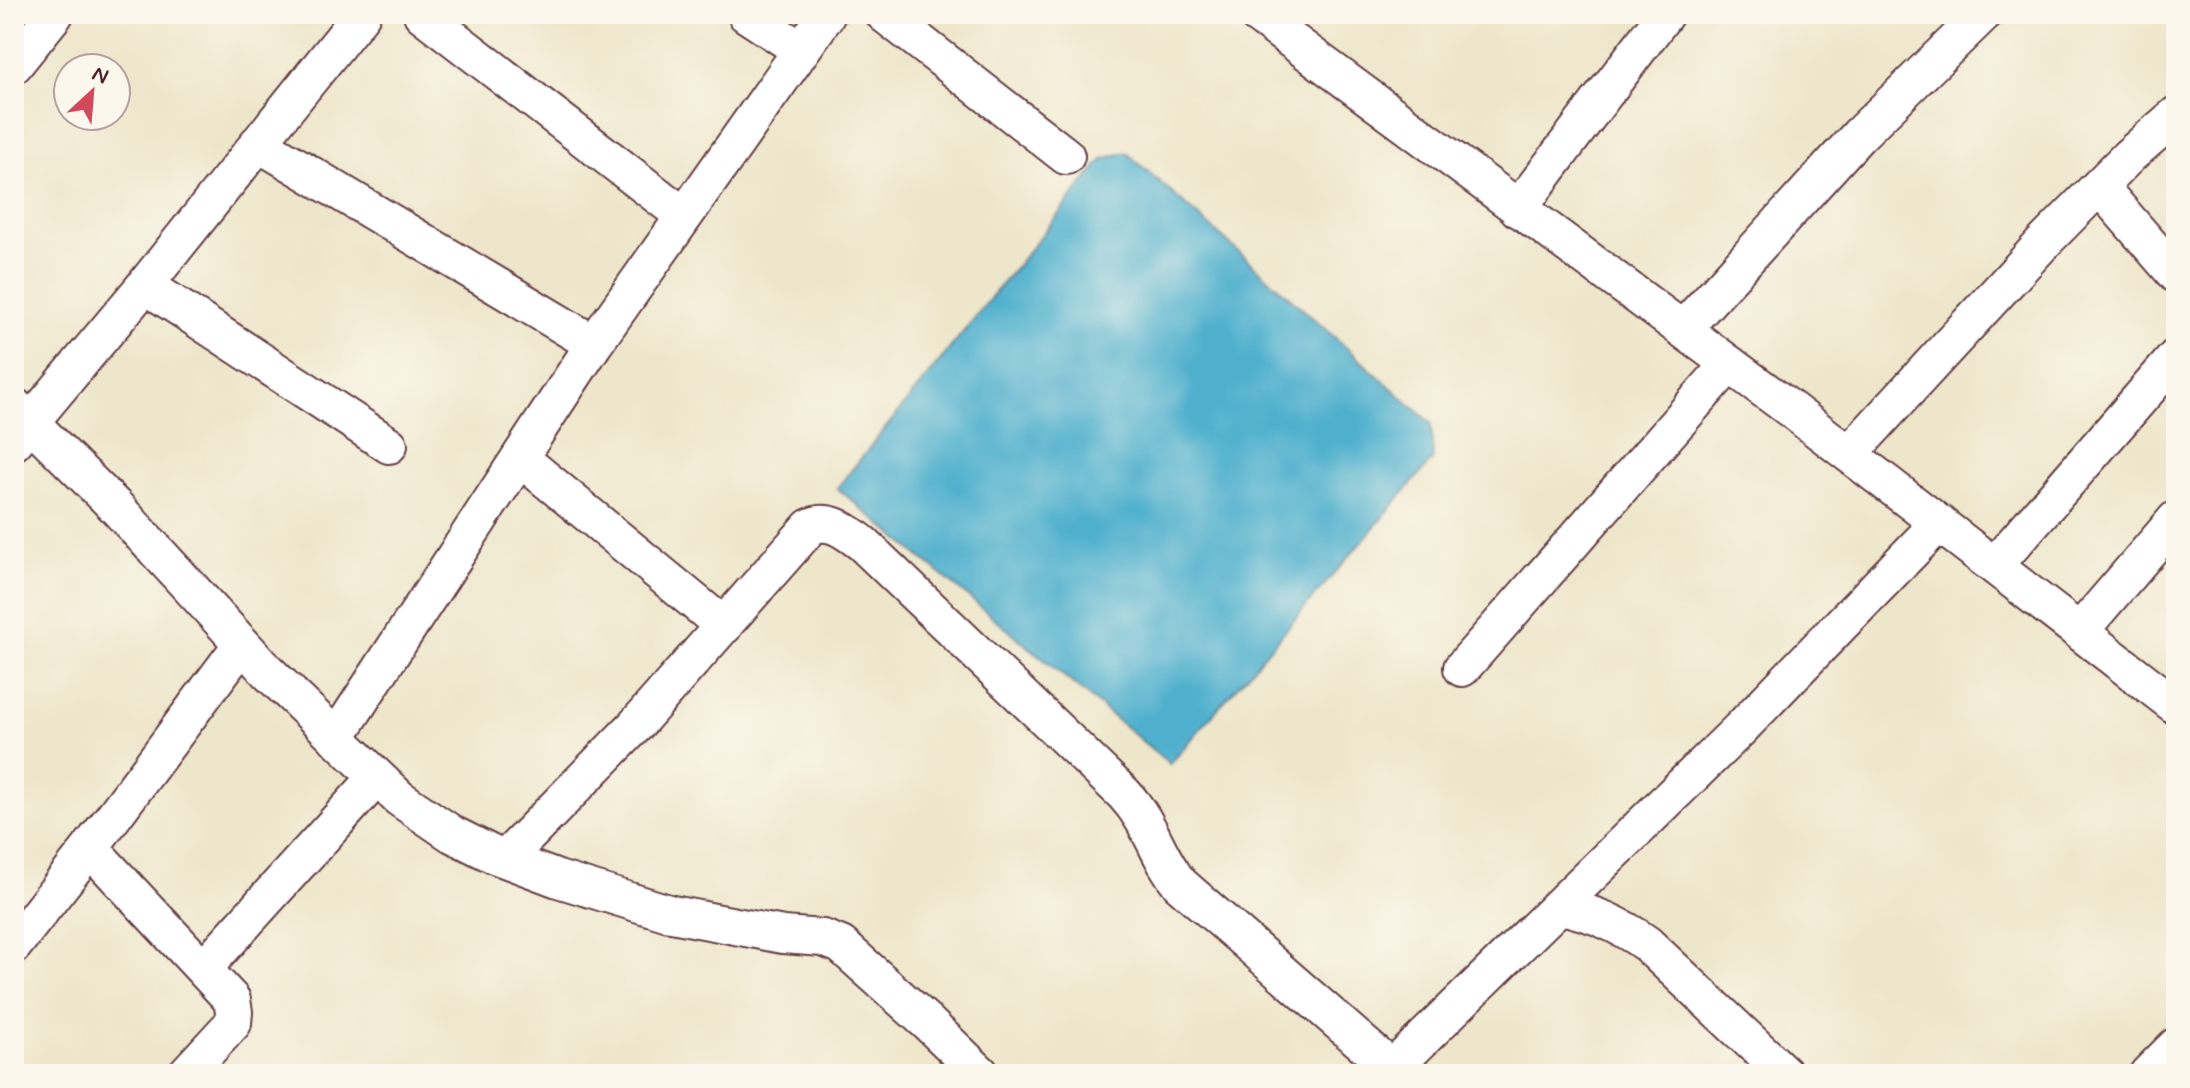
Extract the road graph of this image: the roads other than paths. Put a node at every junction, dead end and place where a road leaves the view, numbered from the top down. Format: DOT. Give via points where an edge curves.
graph roads {
  1 [pos="55,14"];
  2 [pos="362,14"];
  3 [pos="746,14"];
  4 [pos="827,14"];
  5 [pos="884,14"];
  6 [pos="1256,14"];
  7 [pos="1665,14"];
  8 [pos="1983,14"];
  9 [pos="424,15"];
  10 [pos="801,50"];
  11 [pos="14,65"];
  12 [pos="2176,115"];
  13 [pos="258,143"];
  14 [pos="1066,156"];
  15 [pos="2099,186"];
  16 [pos="1518,209"];
  17 [pos="684,216"];
  18 [pos="2176,275"];
  19 [pos="145,285"];
  20 [pos="1683,329"];
  21 [pos="594,344"];
  22 [pos="2176,357"];
  23 [pos="1729,364"];
  24 [pos="19,423"];
  25 [pos="389,445"];
  26 [pos="1849,454"];
  27 [pos="520,458"];
  28 [pos="2176,519"];
  29 [pos="1939,523"];
  30 [pos="1995,565"];
  31 [pos="724,626"];
  32 [pos="2080,631"];
  33 [pos="242,644"];
  34 [pos="1462,668"];
  35 [pos="2176,706"];
  36 [pos="336,738"];
  37 [pos="377,777"];
  38 [pos="90,848"];
  39 [pos="505,859"];
  40 [pos="1560,906"];
  41 [pos="14,945"];
  42 [pos="203,969"];
  43 [pos="2176,1046"];
  44 [pos="1395,1072"];
  45 [pos="186,1074"];
  46 [pos="981,1074"];
  47 [pos="1785,1074"];
  48 [pos="2148,1074"];
  1 -- 11 [label="street"];
  2 -- 13 [label="street"];
  3 -- 10 [label="street"];
  4 -- 10 [label="street"];
  5 -- 14 [label="street"];
  6 -- 16 [label="street"];
  7 -- 16 [label="street"];
  8 -- 20 [label="street" via="1859,135"];
  9 -- 17 [label="street"];
  10 -- 17 [label="street"];
  12 -- 15 [label="street"];
  13 -- 19 [label="street"];
  13 -- 21 [label="street"];
  15 -- 18 [label="street"];
  15 -- 26 [label="street"];
  16 -- 20 [label="street"];
  17 -- 21 [label="street"];
  19 -- 24 [label="street"];
  19 -- 25 [label="street"];
  20 -- 23 [label="street"];
  21 -- 27 [label="street"];
  22 -- 30 [label="street"];
  23 -- 26 [label="street"];
  23 -- 34 [label="street"];
  24 -- 33 [label="street" via="116,507"];
  26 -- 29 [label="street"];
  27 -- 31 [label="street"];
  27 -- 36 [label="street"];
  28 -- 32 [label="street"];
  29 -- 30 [label="street"];
  29 -- 40 [label="street"];
  30 -- 32 [label="street"];
  31 -- 39 [label="street"];
  31 -- 44 [label="street" via="810,527 830,524 844,529 1124,794 1140,812 1180,884"];
  32 -- 35 [label="street"];
  33 -- 36 [label="street"];
  33 -- 38 [label="street"];
  36 -- 37 [label="street"];
  37 -- 39 [label="street" via="452,834"];
  37 -- 42 [label="street"];
  38 -- 41 [label="street"];
  38 -- 42 [label="street"];
  39 -- 46 [label="street" via="672,914 841,945"];
  40 -- 44 [label="street"];
  40 -- 47 [label="street" via="1594,913 1647,944"];
  42 -- 45 [label="street" via="232,1000 233,1023"];
  43 -- 48 [label="street"];
}
